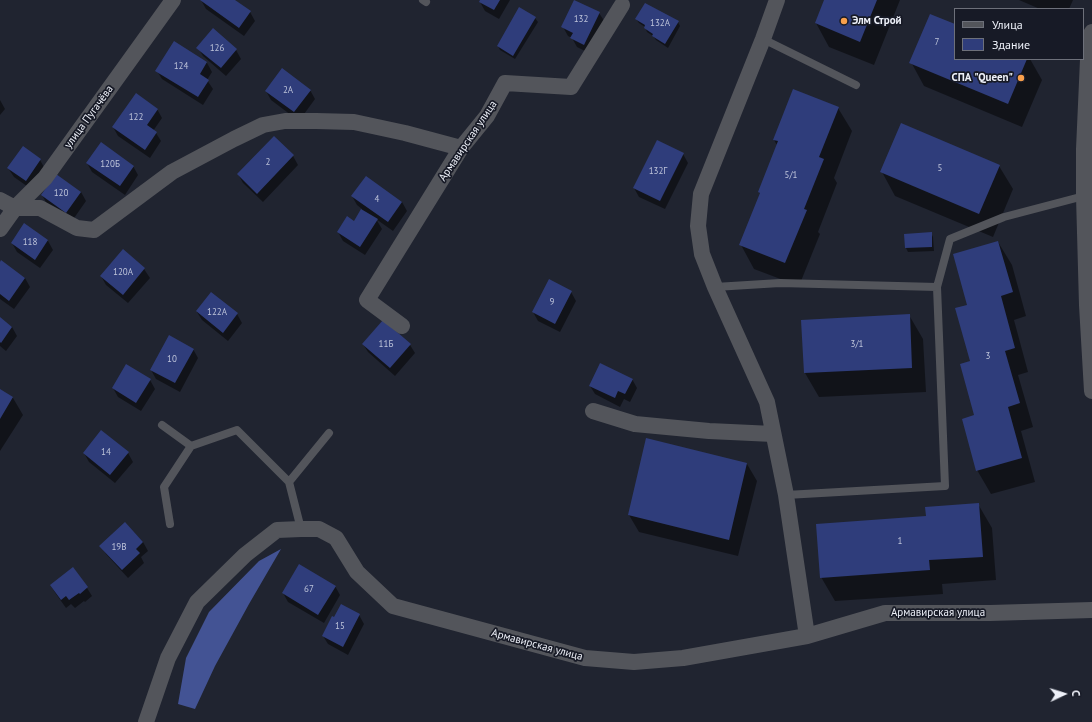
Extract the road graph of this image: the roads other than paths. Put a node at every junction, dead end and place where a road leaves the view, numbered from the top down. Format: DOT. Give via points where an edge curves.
graph roads {
  1 [pos="172,0"];
  2 [pos="777,0"];
  3 [pos="622,5"];
  4 [pos="1092,32"];
  5 [pos="763,39"];
  6 [pos="856,84"];
  7 [pos="461,148"];
  8 [pos="1084,196"];
  9 [pos="0,200"];
  10 [pos="15,208"];
  11 [pos="0,229"];
  12 [pos="714,287"];
  13 [pos="937,287"];
  14 [pos="402,326"];
  15 [pos="1092,391"];
  16 [pos="593,411"];
  17 [pos="162,425"];
  18 [pos="329,433"];
  19 [pos="773,434"];
  20 [pos="191,446"];
  21 [pos="289,482"];
  22 [pos="786,495"];
  23 [pos="170,524"];
  24 [pos="301,529"];
  25 [pos="1092,610"];
  26 [pos="807,636"];
  27 [pos="146,722"];
  1 -- 10 [label="street, улица Пугачёва" via="45,178"];
  2 -- 5 [label="street"];
  3 -- 7 [label="street, Армавирская улица" via="571,87 505,83 487,116"];
  4 -- 8 [label="street" via="1089,44"];
  5 -- 6 [label="lane"];
  5 -- 12 [label="street" via="701,194 698,226 702,254"];
  7 -- 10 [label="street" via="354,122 285,121 262,125 172,172 94,230 76,228 40,208"];
  7 -- 14 [label="street, Армавирская улица" via="367,300"];
  8 -- 13 [label="lane" via="1004,217 950,239"];
  8 -- 15 [label="street"];
  9 -- 10 [label="street"];
  10 -- 11 [label="street, улица Пугачёва"];
  12 -- 13 [label="lane" via="780,283"];
  12 -- 19 [label="street" via="767,402"];
  13 -- 22 [label="lane" via="945,486"];
  16 -- 19 [label="street" via="634,424"];
  17 -- 20 [label="lane"];
  18 -- 21 [label="lane"];
  19 -- 22 [label="street"];
  20 -- 21 [label="lane" via="237,430"];
  20 -- 23 [label="lane" via="164,487"];
  21 -- 24 [label="lane"];
  22 -- 26 [label="street"];
  24 -- 26 [label="street, Армавирская улица" via="319,529 336,538 357,572 393,606 585,658 634,662 683,658"];
  24 -- 27 [label="street, Армавирская улица" via="277,530 245,555 197,602 168,658"];
  25 -- 26 [label="street, Армавирская улица" via="885,613"];
}
